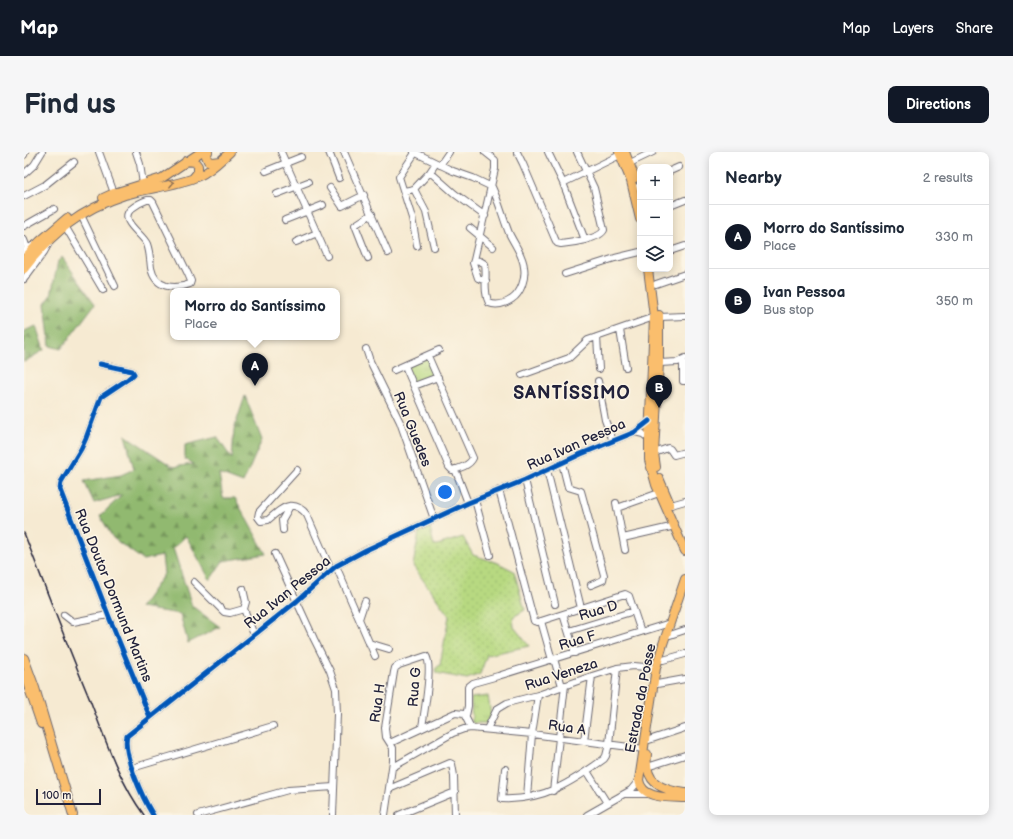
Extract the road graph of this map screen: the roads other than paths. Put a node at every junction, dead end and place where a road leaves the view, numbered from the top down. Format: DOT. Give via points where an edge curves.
graph roads {
  1 [pos="26,152"];
  2 [pos="42,152"];
  3 [pos="99,152"];
  4 [pos="136,152"];
  5 [pos="201,152"];
  6 [pos="208,152"];
  7 [pos="230,152"];
  8 [pos="281,152"];
  9 [pos="329,152"];
  10 [pos="344,152"];
  11 [pos="449,152"];
  12 [pos="485,152"];
  13 [pos="517,152"];
  14 [pos="548,152"];
  15 [pos="577,152"];
  16 [pos="654,152"];
  17 [pos="417,153"];
  18 [pos="621,153"];
  19 [pos="24,155"];
  20 [pos="301,157"];
  21 [pos="186,161"];
  22 [pos="220,161"];
  23 [pos="74,162"];
  24 [pos="286,162"];
  25 [pos="630,163"];
  26 [pos="438,164"];
  27 [pos="679,167"];
  28 [pos="673,170"];
  29 [pos="266,171"];
  30 [pos="587,171"];
  31 [pos="430,172"];
  32 [pos="24,174"];
  33 [pos="192,178"];
  34 [pos="340,178"];
  35 [pos="308,182"];
  36 [pos="563,183"];
  37 [pos="637,183"];
  38 [pos="143,184"];
  39 [pos="296,186"];
  40 [pos="491,186"];
  41 [pos="330,188"];
  42 [pos="414,189"];
  43 [pos="404,191"];
  44 [pos="135,192"];
  45 [pos="114,193"];
  46 [pos="277,194"];
  47 [pos="364,195"];
  48 [pos="24,196"];
  49 [pos="685,200"];
  50 [pos="139,203"];
  51 [pos="323,205"];
  52 [pos="673,205"];
  53 [pos="637,206"];
  54 [pos="54,209"];
  55 [pos="307,212"];
  56 [pos="81,214"];
  57 [pos="372,214"];
  58 [pos="485,216"];
  59 [pos="285,220"];
  60 [pos="24,226"];
  61 [pos="65,226"];
  62 [pos="470,228"];
  63 [pos="317,233"];
  64 [pos="480,237"];
  65 [pos="51,239"];
  66 [pos="24,240"];
  67 [pos="585,240"];
  68 [pos="296,242"];
  69 [pos="417,246"];
  70 [pos="685,246"];
  71 [pos="434,247"];
  72 [pos="493,247"];
  73 [pos="673,250"];
  74 [pos="388,253"];
  75 [pos="637,253"];
  76 [pos="26,255"];
  77 [pos="327,256"];
  78 [pos="368,258"];
  79 [pos="474,260"];
  80 [pos="24,269"];
  81 [pos="649,272"];
  82 [pos="654,272"];
  83 [pos="565,274"];
  84 [pos="685,274"];
  85 [pos="24,279"];
  86 [pos="486,282"];
  87 [pos="656,284"];
  88 [pos="115,286"];
  89 [pos="103,290"];
  90 [pos="685,316"];
  91 [pos="657,317"];
  92 [pos="620,330"];
  93 [pos="597,337"];
  94 [pos="366,349"];
  95 [pos="440,350"];
  96 [pos="428,356"];
  97 [pos="684,359"];
  98 [pos="659,363"];
  99 [pos="100,364"];
  100 [pos="405,366"];
  101 [pos="626,367"];
  102 [pos="599,369"];
  103 [pos="394,370"];
  104 [pos="522,375"];
  105 [pos="438,377"];
  106 [pos="598,381"];
  107 [pos="685,381"];
  108 [pos="414,386"];
  109 [pos="649,421"];
  110 [pos="635,432"];
  111 [pos="649,439"];
  112 [pos="613,441"];
  113 [pos="685,452"];
  114 [pos="654,453"];
  115 [pos="562,463"];
  116 [pos="298,470"];
  117 [pos="456,470"];
  118 [pos="547,470"];
  119 [pos="525,480"];
  120 [pos="499,490"];
  121 [pos="659,493"];
  122 [pos="475,500"];
  123 [pos="685,501"];
  124 [pos="468,503"];
  125 [pos="671,505"];
  126 [pos="290,506"];
  127 [pos="434,519"];
  128 [pos="675,526"];
  129 [pos="283,530"];
  130 [pos="623,538"];
  131 [pos="685,538"];
  132 [pos="625,550"];
  133 [pos="685,551"];
  134 [pos="275,554"];
  135 [pos="490,555"];
  136 [pos="334,568"];
  137 [pos="685,579"];
  138 [pos="194,582"];
  139 [pos="591,584"];
  140 [pos="243,590"];
  141 [pos="685,594"];
  142 [pos="297,601"];
  143 [pos="365,601"];
  144 [pos="555,604"];
  145 [pos="581,608"];
  146 [pos="244,609"];
  147 [pos="634,611"];
  148 [pos="563,614"];
  149 [pos="64,615"];
  150 [pos="108,615"];
  151 [pos="359,619"];
  152 [pos="537,621"];
  153 [pos="668,628"];
  154 [pos="685,630"];
  155 [pos="569,631"];
  156 [pos="641,632"];
  157 [pos="254,634"];
  158 [pos="369,643"];
  159 [pos="389,649"];
  160 [pos="575,653"];
  161 [pos="685,654"];
  162 [pos="375,656"];
  163 [pos="24,658"];
  164 [pos="553,660"];
  165 [pos="662,660"];
  166 [pos="396,666"];
  167 [pos="616,668"];
  168 [pos="656,668"];
  169 [pos="24,675"];
  170 [pos="592,676"];
  171 [pos="685,679"];
  172 [pos="657,684"];
  173 [pos="563,685"];
  174 [pos="538,695"];
  175 [pos="466,716"];
  176 [pos="150,717"];
  177 [pos="273,726"];
  178 [pos="422,727"];
  179 [pos="471,728"];
  180 [pos="685,728"];
  181 [pos="487,729"];
  182 [pos="532,734"];
  183 [pos="558,738"];
  184 [pos="649,740"];
  185 [pos="584,741"];
  186 [pos="390,743"];
  187 [pos="609,744"];
  188 [pos="644,749"];
  189 [pos="685,755"];
  190 [pos="392,767"];
  191 [pos="132,768"];
  192 [pos="505,769"];
  193 [pos="587,771"];
  194 [pos="648,771"];
  195 [pos="639,777"];
  196 [pos="659,786"];
  197 [pos="334,787"];
  198 [pos="389,789"];
  199 [pos="553,791"];
  200 [pos="455,792"];
  201 [pos="685,793"];
  202 [pos="624,794"];
  203 [pos="653,795"];
  204 [pos="527,797"];
  205 [pos="685,798"];
  206 [pos="606,803"];
  207 [pos="68,815"];
  208 [pos="73,815"];
  209 [pos="153,815"];
  210 [pos="198,815"];
  211 [pos="333,815"];
  212 [pos="385,815"];
  213 [pos="399,815"];
  214 [pos="455,815"];
  215 [pos="587,815"];
  1 -- 19 [label="street"];
  2 -- 32 [label="street" via="34,165"];
  3 -- 45 [label="street"];
  4 -- 38 [label="street"];
  5 -- 21 [label="main road"];
  6 -- 22 [label="main road" via="208,161"];
  7 -- 22 [label="main road"];
  8 -- 24 [label="street"];
  9 -- 34 [label="street"];
  10 -- 47 [label="street"];
  11 -- 26 [label="street"];
  12 -- 40 [label="street" via="495,160"];
  13 -- 67 [label="street" via="557,243"];
  14 -- 36 [label="street"];
  15 -- 30 [label="street"];
  16 -- 25 [label="street"];
  17 -- 26 [label="street"];
  17 -- 43 [label="street" via="400,174"];
  18 -- 25 [label="main road"];
  18 -- 30 [label="street"];
  18 -- 53 [label="main road"];
  20 -- 24 [label="street"];
  21 -- 33 [label="main road" via="194,162 198,166 198,172"];
  21 -- 38 [label="main road" via="162,178"];
  22 -- 33 [label="main road" via="211,169"];
  23 -- 48 [label="street" via="45,185"];
  24 -- 29 [label="street"];
  24 -- 39 [label="street"];
  25 -- 37 [label="main road"];
  26 -- 31 [label="street"];
  26 -- 40 [label="street"];
  27 -- 28 [label="street"];
  30 -- 36 [label="street"];
  30 -- 67 [label="street" via="596,194 604,232"];
  31 -- 42 [label="street"];
  31 -- 58 [label="street"];
  44 -- 33 [label="main road, one-way"];
  35 -- 39 [label="street"];
  36 -- 67 [label="street"];
  38 -- 45 [label="main road"];
  39 -- 46 [label="street"];
  39 -- 55 [label="street"];
  40 -- 58 [label="street"];
  40 -- 86 [label="street" via="523,261 524,272 518,293 503,303 489,303"];
  41 -- 47 [label="street" via="342,206"];
  42 -- 43 [label="street"];
  42 -- 71 [label="street" via="426,212"];
  43 -- 69 [label="street"];
  44 -- 50 [label="street"];
  44 -- 56 [label="main road"];
  45 -- 76 [label="main road" via="74,213"];
  47 -- 57 [label="street"];
  49 -- 52 [label="street"];
  50 -- 50 [label="street" via="129,212 128,218 131,225 146,240 154,276 166,287 190,284 188,274 153,202 147,200"];
  51 -- 55 [label="street"];
  54 -- 60 [label="street"];
  55 -- 59 [label="street"];
  55 -- 63 [label="street"];
  56 -- 61 [label="main road"];
  56 -- 88 [label="street"];
  57 -- 74 [label="street"];
  57 -- 78 [label="street" via="355,225"];
  58 -- 64 [label="street"];
  61 -- 65 [label="main road"];
  61 -- 89 [label="street"];
  62 -- 64 [label="street"];
  63 -- 68 [label="street"];
  63 -- 77 [label="street"];
  64 -- 72 [label="street"];
  64 -- 79 [label="street"];
  65 -- 76 [label="main road"];
  65 -- 85 [label="street"];
  66 -- 76 [label="street"];
  70 -- 73 [label="street"];
  75 -- 83 [label="street"];
  76 -- 80 [label="main road"];
  79 -- 86 [label="street" via="478,278"];
  79 -- 86 [label="street" via="485,264"];
  81 -- 91 [label="main road"];
  82 -- 87 [label="main road"];
  84 -- 87 [label="street"];
  87 -- 91 [label="main road"];
  90 -- 91 [label="street"];
  91 -- 92 [label="street"];
  91 -- 98 [label="main road"];
  91 -- 109 [label="main road"];
  92 -- 93 [label="street"];
  92 -- 101 [label="street"];
  93 -- 102 [label="street"];
  93 -- 104 [label="street" via="585,342 566,360"];
  94 -- 127 [label="street, Rua Guedes" via="400,422"];
  95 -- 96 [label="street"];
  96 -- 100 [label="street"];
  96 -- 105 [label="street"];
  97 -- 98 [label="street" via="678,362"];
  97 -- 107 [label="street"];
  98 -- 114 [label="main road"];
  99 -- 150 [label="street, Rua Doutor Dormund Martins" via="132,371 134,374 101,397 81,449 59,486"];
  100 -- 103 [label="street"];
  100 -- 108 [label="street"];
  105 -- 108 [label="street"];
  105 -- 117 [label="street" via="472,457 470,463"];
  106 -- 112 [label="street" via="605,420"];
  108 -- 117 [label="street" via="449,467"];
  109 -- 110 [label="street, Rua Ivan Pessoa"];
  109 -- 111 [label="main road"];
  110 -- 111 [label="street, Rua Ivan Pessoa"];
  110 -- 112 [label="street, Rua Ivan Pessoa"];
  111 -- 121 [label="main road" via="650,466"];
  112 -- 115 [label="street, Rua Ivan Pessoa"];
  113 -- 114 [label="street" via="674,455 668,448"];
  114 -- 125 [label="main road" via="659,477"];
  115 -- 118 [label="street, Rua Ivan Pessoa"];
  115 -- 139 [label="street" via="568,486 581,491 604,575 603,580"];
  116 -- 126 [label="street" via="261,509 258,517 261,520 268,520 280,509"];
  117 -- 124 [label="street"];
  118 -- 119 [label="street, Rua Ivan Pessoa"];
  118 -- 145 [label="street"];
  119 -- 120 [label="street, Rua Ivan Pessoa"];
  119 -- 144 [label="street"];
  120 -- 122 [label="street, Rua Ivan Pessoa"];
  120 -- 152 [label="street"];
  121 -- 128 [label="main road"];
  121 -- 130 [label="street" via="616,505"];
  122 -- 124 [label="street, Rua Ivan Pessoa"];
  122 -- 135 [label="street"];
  123 -- 125 [label="street"];
  124 -- 127 [label="street, Rua Ivan Pessoa"];
  125 -- 131 [label="main road"];
  126 -- 129 [label="street" via="282,520"];
  126 -- 136 [label="street" via="301,509 307,515"];
  127 -- 136 [label="street, Rua Ivan Pessoa" via="366,550"];
  128 -- 130 [label="street"];
  128 -- 133 [label="main road"];
  130 -- 132 [label="street"];
  134 -- 142 [label="street"];
  136 -- 142 [label="street, Rua Ivan Pessoa"];
  136 -- 151 [label="street"];
  137 -- 153 [label="main road, Estrada da Posse"];
  138 -- 146 [label="street" via="224,612 230,614"];
  140 -- 146 [label="street" via="246,602"];
  141 -- 153 [label="main road, Estrada da Posse"];
  142 -- 157 [label="street, Rua Ivan Pessoa"];
  142 -- 197 [label="street" via="336,689"];
  143 -- 151 [label="street"];
  145 -- 147 [label="street, Rua D" via="625,594 629,596"];
  145 -- 148 [label="street, Rua D"];
  146 -- 157 [label="street"];
  147 -- 155 [label="street, Rua D"];
  147 -- 156 [label="street, Rua D"];
  148 -- 152 [label="street, Rua D"];
  148 -- 155 [label="street"];
  149 -- 150 [label="street" via="73,622"];
  150 -- 176 [label="street, Rua Doutor Dormund Martins"];
  151 -- 158 [label="street"];
  152 -- 164 [label="street"];
  153 -- 154 [label="street, Rua F"];
  153 -- 156 [label="street, Rua F"];
  153 -- 165 [label="main road, Estrada da Posse"];
  153 -- 168 [label="main road, Estrada da Posse"];
  155 -- 160 [label="street"];
  156 -- 160 [label="street, Rua F"];
  157 -- 176 [label="street, Rua Ivan Pessoa"];
  158 -- 159 [label="street"];
  158 -- 162 [label="street"];
  160 -- 164 [label="street, Rua F"];
  161 -- 165 [label="street"];
  163 -- 208 [label="main road"];
  164 -- 173 [label="street"];
  164 -- 175 [label="street, Rua F" via="473,682 469,686"];
  165 -- 172 [label="main road, Estrada da Posse"];
  166 -- 178 [label="street, Rua G" via="427,657 429,670"];
  166 -- 186 [label="street, Rua H" via="386,720 385,734"];
  167 -- 168 [label="street, Rua Veneza"];
  167 -- 170 [label="street, Rua Veneza"];
  167 -- 187 [label="street"];
  168 -- 188 [label="main road, Estrada da Posse"];
  169 -- 207 [label="main road"];
  170 -- 173 [label="street, Rua Veneza"];
  170 -- 185 [label="street"];
  171 -- 172 [label="street"];
  172 -- 184 [label="main road, Estrada da Posse"];
  173 -- 174 [label="street, Rua Veneza"];
  173 -- 183 [label="street"];
  174 -- 181 [label="street, Rua Veneza" via="507,702 501,706"];
  174 -- 182 [label="street"];
  175 -- 178 [label="street" via="456,713"];
  175 -- 179 [label="street"];
  176 -- 191 [label="street, Rua Ivan Pessoa" via="126,736"];
  177 -- 191 [label="street"];
  178 -- 186 [label="street"];
  179 -- 181 [label="street, Rua A"];
  179 -- 190 [label="street" via="453,734"];
  180 -- 184 [label="street"];
  181 -- 182 [label="street, Rua A"];
  182 -- 183 [label="street, Rua A"];
  182 -- 204 [label="street"];
  183 -- 185 [label="street, Rua A"];
  183 -- 199 [label="street"];
  184 -- 194 [label="main road, Estrada da Posse"];
  185 -- 187 [label="street, Rua A"];
  186 -- 190 [label="street, Rua H" via="393,748"];
  187 -- 188 [label="street, Rua A"];
  187 -- 193 [label="street" via="604,759"];
  188 -- 195 [label="main road, Estrada da Posse"];
  189 -- 194 [label="street"];
  190 -- 198 [label="street, Rua H"];
  191 -- 209 [label="street" via="142,796"];
  192 -- 204 [label="street" via="502,799"];
  193 -- 199 [label="street"];
  193 -- 206 [label="street"];
  194 -- 195 [label="main road"];
  194 -- 196 [label="main road"];
  195 -- 202 [label="street" via="633,787"];
  195 -- 203 [label="main road" via="643,789"];
  196 -- 201 [label="main road"];
  196 -- 203 [label="main road"];
  197 -- 210 [label="street" via="288,790"];
  197 -- 211 [label="street"];
  198 -- 200 [label="street" via="450,763 453,765"];
  198 -- 212 [label="street, Rua H"];
  199 -- 204 [label="street"];
  200 -- 213 [label="street"];
  200 -- 214 [label="street"];
  202 -- 203 [label="street"];
  202 -- 206 [label="street"];
  203 -- 205 [label="main road"];
  206 -- 215 [label="street"];
}
